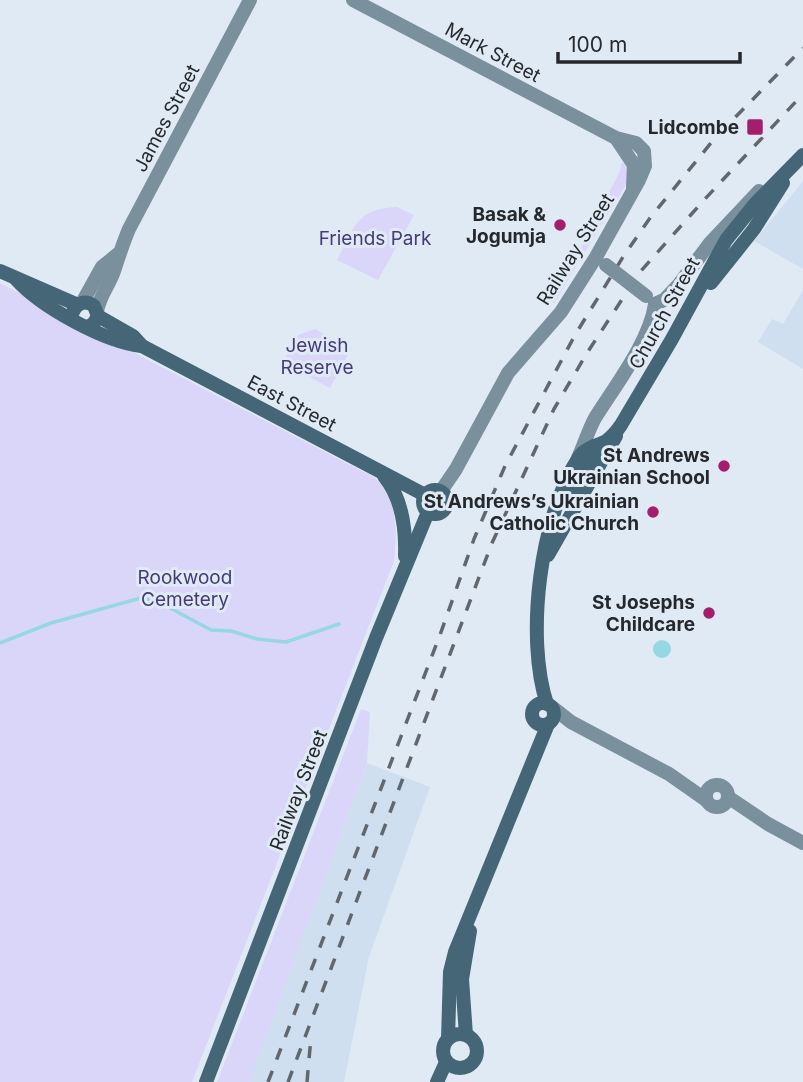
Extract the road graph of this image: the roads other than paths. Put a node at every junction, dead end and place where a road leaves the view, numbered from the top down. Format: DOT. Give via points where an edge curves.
graph roads {
  1 [pos="250,0"];
  2 [pos="353,0"];
  3 [pos="624,143"];
  4 [pos="801,156"];
  5 [pos="788,176"];
  6 [pos="629,200"];
  7 [pos="720,251"];
  8 [pos="118,254"];
  9 [pos="601,261"];
  10 [pos="0,271"];
  11 [pos="16,279"];
  12 [pos="680,283"];
  13 [pos="651,300"];
  14 [pos="80,304"];
  15 [pos="89,319"];
  16 [pos="672,339"];
  17 [pos="620,382"];
  18 [pos="621,425"];
  19 [pos="594,446"];
  20 [pos="578,458"];
  21 [pos="381,473"];
  22 [pos="441,491"];
  23 [pos="425,495"];
  24 [pos="428,512"];
  25 [pos="553,545"];
  26 [pos="543,565"];
  27 [pos="400,578"];
  28 [pos="540,672"];
  29 [pos="550,706"];
  30 [pos="541,719"];
  31 [pos="582,727"];
  32 [pos="709,793"];
  33 [pos="724,802"];
  34 [pos="803,843"];
  35 [pos="477,899"];
  36 [pos="466,1035"];
  37 [pos="448,1039"];
  38 [pos="446,1062"];
  39 [pos="470,1065"];
  40 [pos="469,1081"];
  41 [pos="206,1082"];
  42 [pos="437,1082"];
  1 -- 8 [label="street, James Street"];
  2 -- 3 [label="street, Mark Street"];
  3 -- 6 [label="street" via="634,169"];
  3 -- 6 [label="street, Railway Street" via="639,145 646,153"];
  4 -- 5 [label="main road"];
  4 -- 7 [label="main road" via="755,204"];
  4 -- 12 [label="street" via="722,229"];
  5 -- 7 [label="main road" via="732,245"];
  5 -- 16 [label="main road"];
  6 -- 9 [label="street, Railway Street"];
  7 -- 12 [label="street, Church Street"];
  7 -- 16 [label="main road, Church Street"];
  8 -- 14 [label="street, James Street" via="102,267"];
  8 -- 15 [label="street, James Street" via="114,273"];
  9 -- 13 [label="street, bridge"];
  9 -- 22 [label="street, Railway Street" via="508,373"];
  10 -- 11 [label="main road, East Street"];
  11 -- 14 [label="main road, East Street"];
  11 -- 15 [label="main road, East Street" via="28,292"];
  12 -- 13 [label="street, Church Street" via="664,300"];
  13 -- 17 [label="street, Church Street" via="648,330"];
  14 -- 15 [label="main road" via="74,310"];
  14 -- 15 [label="main road, East Street" via="92,304"];
  15 -- 21 [label="main road, East Street" via="130,345 142,346"];
  16 -- 18 [label="main road, Church Street"];
  17 -- 19 [label="street"];
  17 -- 20 [label="street, Church Street" via="589,429"];
  18 -- 19 [label="main road, Church Street"];
  18 -- 25 [label="main road"];
  19 -- 20 [label="main road, Church Street"];
  19 -- 25 [label="main road"];
  20 -- 26 [label="main road, Church Street" via="551,523"];
  21 -- 23 [label="main road, East Street"];
  21 -- 27 [label="main road" via="394,492 403,519"];
  22 -- 23 [label="main road" via="432,489"];
  22 -- 24 [label="main road" via="446,508 438,514"];
  23 -- 24 [label="main road" via="423,504"];
  24 -- 27 [label="main road, Railway Street"];
  25 -- 26 [label="main road"];
  26 -- 28 [label="main road, Church Street" via="537,599"];
  27 -- 41 [label="main road, Railway Street"];
  28 -- 29 [label="main road, Church Street"];
  28 -- 30 [label="main road, Church Street"];
  29 -- 30 [label="main road" via="539,704"];
  29 -- 31 [label="street"];
  30 -- 31 [label="street"];
  30 -- 35 [label="main road, Church Street" via="531,766"];
  31 -- 32 [label="street"];
  32 -- 33 [label="street" via="712,807"];
  32 -- 33 [label="street" via="723,787 727,792"];
  33 -- 34 [label="street"];
  35 -- 36 [label="main road, Church Street" via="462,979"];
  35 -- 37 [label="main road, Church Street" via="450,972"];
  36 -- 37 [label="main road" via="454,1034"];
  36 -- 39 [label="main road" via="477,1051"];
  37 -- 38 [label="main road" via="442,1051"];
  38 -- 39 [label="main road" via="457,1068"];
  38 -- 42 [label="main road"];
  39 -- 40 [label="main road"];
}
